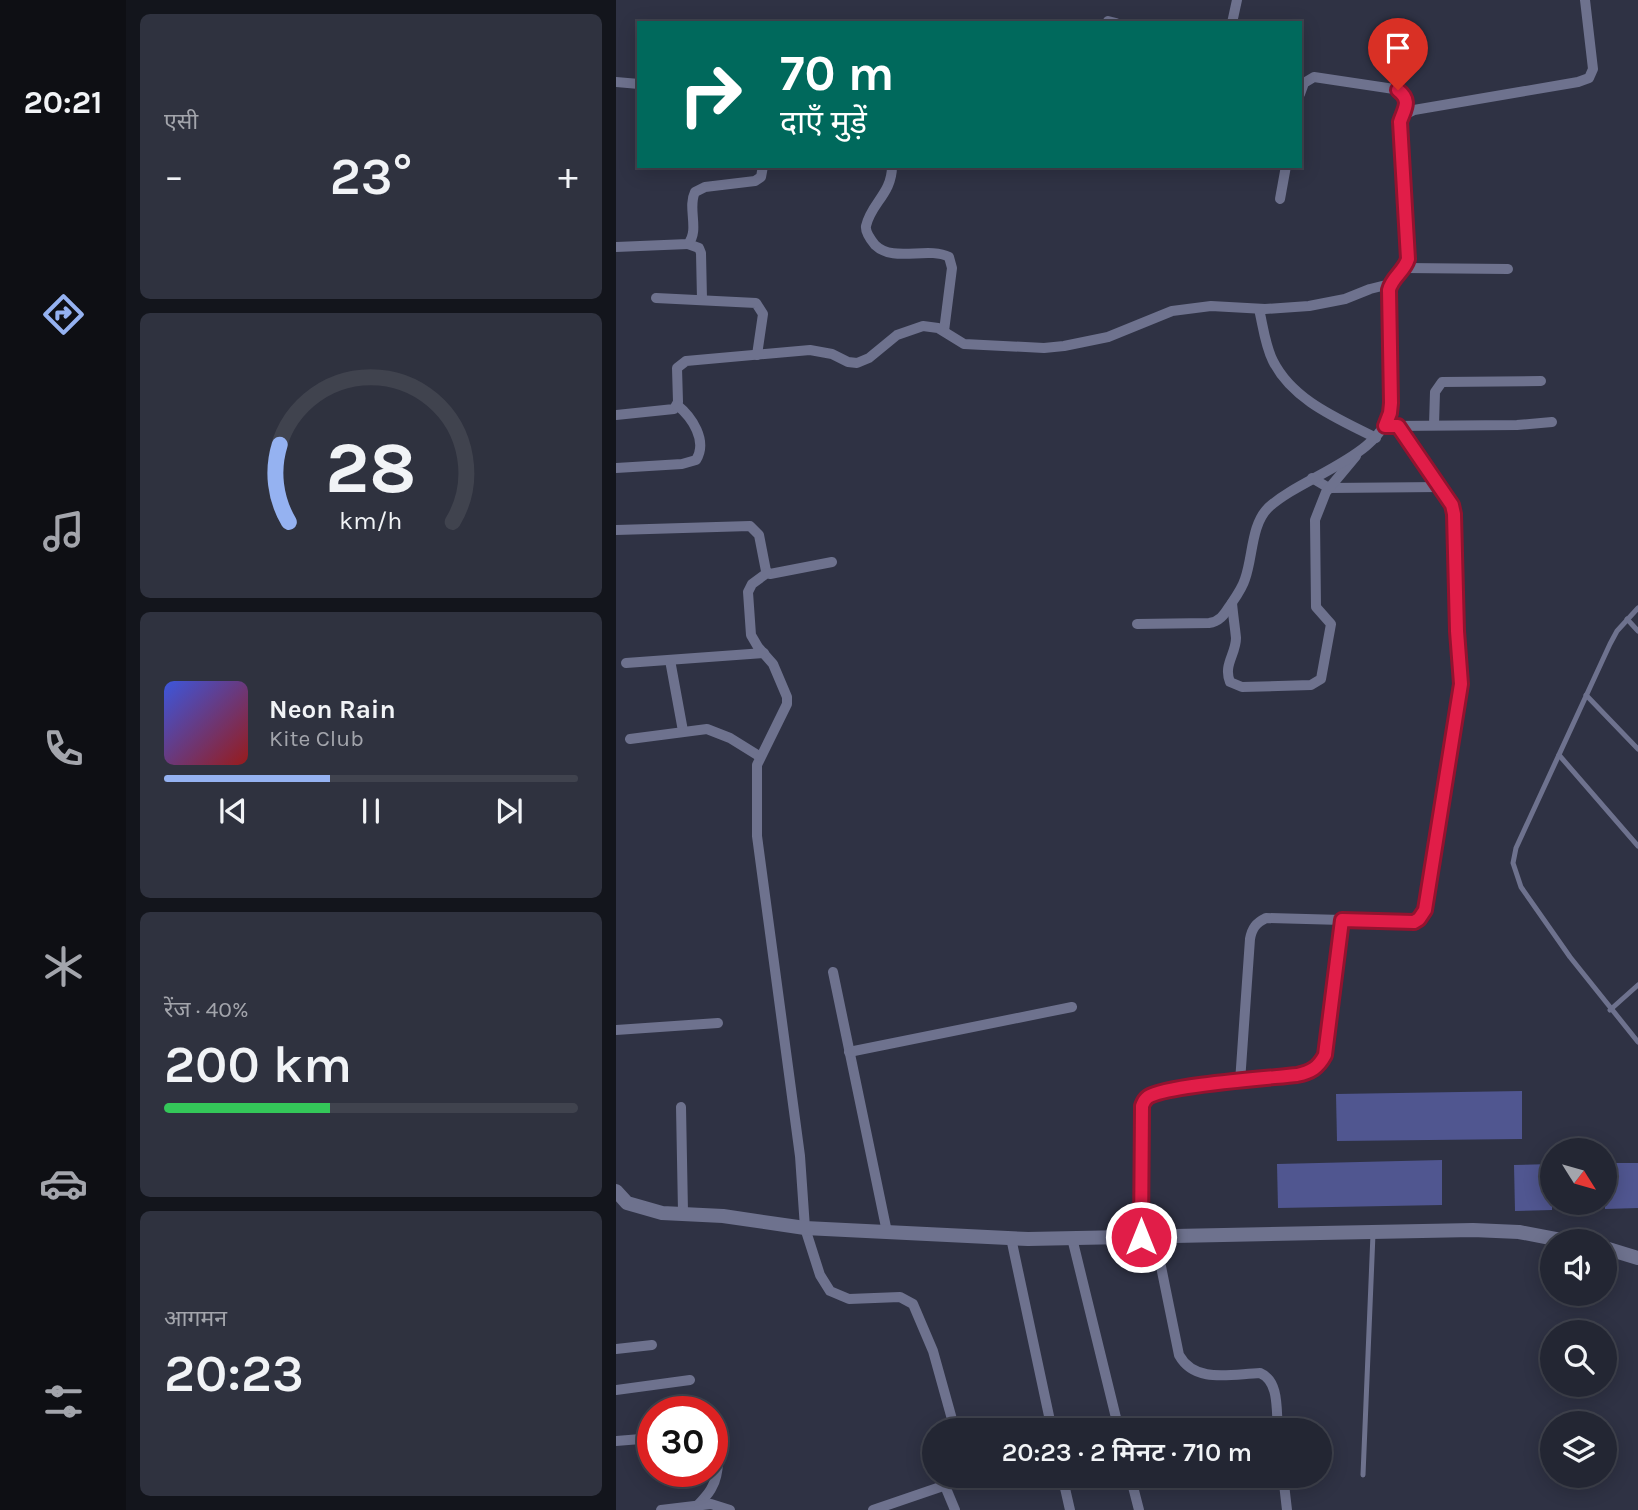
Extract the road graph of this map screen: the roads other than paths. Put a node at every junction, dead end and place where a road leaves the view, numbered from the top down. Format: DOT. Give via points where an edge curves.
graph roads {
  1 [pos="1237,0"];
  2 [pos="1585,0"];
  3 [pos="1232,21"];
  4 [pos="616,82"];
  5 [pos="637,83"];
  6 [pos="1302,88"];
  7 [pos="1406,113"];
  8 [pos="763,168"];
  9 [pos="892,168"];
  10 [pos="1286,168"];
  11 [pos="1280,199"];
  12 [pos="688,244"];
  13 [pos="616,247"];
  14 [pos="1406,268"];
  15 [pos="1508,269"];
  16 [pos="1390,284"];
  17 [pos="656,298"];
  18 [pos="702,299"];
  19 [pos="1259,309"];
  20 [pos="944,331"];
  21 [pos="757,355"];
  22 [pos="1541,381"];
  23 [pos="677,405"];
  24 [pos="616,415"];
  25 [pos="1552,422"];
  26 [pos="1434,425"];
  27 [pos="1385,426"];
  28 [pos="1398,426"];
  29 [pos="1376,438"];
  30 [pos="1360,451"];
  31 [pos="616,468"];
  32 [pos="1312,478"];
  33 [pos="1440,487"];
  34 [pos="1329,488"];
  35 [pos="616,530"];
  36 [pos="832,562"];
  37 [pos="767,573"];
  38 [pos="1232,603"];
  39 [pos="1638,608"];
  40 [pos="1627,619"];
  41 [pos="1137,624"];
  42 [pos="1638,631"];
  43 [pos="764,653"];
  44 [pos="670,660"];
  45 [pos="626,663"];
  46 [pos="1586,695"];
  47 [pos="683,731"];
  48 [pos="630,739"];
  49 [pos="1638,749"];
  50 [pos="1559,755"];
  51 [pos="759,757"];
  52 [pos="1638,846"];
  53 [pos="1342,920"];
  54 [pos="833,972"];
  55 [pos="1638,985"];
  56 [pos="1072,1007"];
  57 [pos="1610,1010"];
  58 [pos="718,1023"];
  59 [pos="616,1030"];
  60 [pos="1638,1042"];
  61 [pos="849,1052"];
  62 [pos="1240,1082"];
  63 [pos="681,1107"];
  64 [pos="617,1195"];
  65 [pos="683,1212"];
  66 [pos="805,1228"];
  67 [pos="887,1232"];
  68 [pos="1373,1234"];
  69 [pos="1540,1236"];
  70 [pos="1148,1237"];
  71 [pos="1011,1238"];
  72 [pos="1072,1238"];
  73 [pos="1617,1252"];
  74 [pos="1638,1258"];
  75 [pos="652,1345"];
  76 [pos="616,1349"];
  77 [pos="690,1380"];
  78 [pos="616,1390"];
  79 [pos="952,1418"];
  80 [pos="1049,1418"];
  81 [pos="1116,1418"];
  82 [pos="1277,1418"];
  83 [pos="637,1439"];
  84 [pos="616,1440"];
  85 [pos="1363,1475"];
  86 [pos="712,1487"];
  87 [pos="939,1488"];
  88 [pos="946,1488"];
  89 [pos="1065,1488"];
  90 [pos="1133,1488"];
  91 [pos="1284,1488"];
  92 [pos="698,1505"];
  93 [pos="661,1510"];
  94 [pos="730,1510"];
  95 [pos="873,1510"];
  96 [pos="955,1510"];
  97 [pos="1070,1510"];
  98 [pos="1139,1510"];
  99 [pos="1287,1510"];
  1 -- 3 [label="street"];
  2 -- 7 [label="street" via="1589,78"];
  4 -- 5 [label="street"];
  6 -- 7 [label="street" via="1314,78 1395,89 1405,98"];
  7 -- 14 [label="street" via="1400,122"];
  8 -- 12 [label="street" via="758,181 695,192"];
  9 -- 20 [label="street" via="890,184 866,224 867,232 888,252 949,257 952,268"];
  10 -- 11 [label="street"];
  12 -- 13 [label="street"];
  12 -- 18 [label="street" via="701,253"];
  14 -- 15 [label="street"];
  14 -- 16 [label="street"];
  16 -- 19 [label="street" via="1309,306"];
  16 -- 27 [label="street" via="1391,403"];
  17 -- 18 [label="street"];
  18 -- 21 [label="street" via="760,306"];
  19 -- 20 [label="street" via="1211,306 1172,311 1108,337 1044,348 964,344"];
  19 -- 29 [label="street" via="1273,361 1286,379 1320,410"];
  20 -- 21 [label="street" via="923,326 897,335 857,363 810,350"];
  21 -- 23 [label="street" via="683,362 677,368"];
  22 -- 26 [label="street" via="1442,382 1435,392"];
  23 -- 24 [label="street" via="670,410"];
  23 -- 31 [label="street" via="695,424 696,460"];
  25 -- 26 [label="street"];
  26 -- 28 [label="street"];
  27 -- 28 [label="street"];
  27 -- 29 [label="street"];
  28 -- 33 [label="street"];
  29 -- 30 [label="street"];
  30 -- 32 [label="street"];
  30 -- 34 [label="street"];
  32 -- 34 [label="street"];
  32 -- 38 [label="street" via="1280,498 1261,517 1245,579"];
  33 -- 34 [label="street"];
  33 -- 53 [label="street" via="1454,514 1461,684 1425,910 1414,922"];
  34 -- 38 [label="street" via="1315,520 1316,607 1331,624 1321,679 1311,685 1242,687 1230,682 1228,662 1236,638"];
  35 -- 37 [label="street" via="750,526 760,535"];
  36 -- 37 [label="street"];
  37 -- 43 [label="street" via="748,592 751,635"];
  38 -- 41 [label="street" via="1214,623"];
  39 -- 40 [label="lane"];
  40 -- 42 [label="lane"];
  40 -- 46 [label="lane"];
  43 -- 44 [label="street"];
  43 -- 51 [label="street" via="776,671 787,704"];
  44 -- 45 [label="street"];
  44 -- 47 [label="street"];
  46 -- 49 [label="lane"];
  46 -- 50 [label="lane"];
  47 -- 48 [label="street"];
  47 -- 51 [label="street" via="719,733"];
  50 -- 52 [label="lane"];
  50 -- 57 [label="lane" via="1513,863 1521,887"];
  51 -- 66 [label="street" via="757,836"];
  53 -- 62 [label="street" via="1325,1055 1320,1064 1297,1075"];
  53 -- 62 [label="street" via="1266,919 1254,926"];
  54 -- 61 [label="street"];
  55 -- 57 [label="lane"];
  56 -- 61 [label="street"];
  57 -- 60 [label="lane"];
  58 -- 59 [label="street"];
  61 -- 67 [label="street"];
  62 -- 70 [label="street" via="1177,1090 1143,1102"];
  63 -- 65 [label="street"];
  64 -- 65 [label="street" via="641,1208"];
  65 -- 66 [label="street"];
  66 -- 67 [label="street"];
  66 -- 79 [label="street" via="830,1291 849,1299 900,1297 914,1304"];
  67 -- 71 [label="street"];
  68 -- 69 [label="street" via="1496,1231"];
  68 -- 70 [label="street"];
  68 -- 85 [label="lane"];
  70 -- 72 [label="street"];
  70 -- 82 [label="street" via="1185,1366 1209,1375 1266,1375 1274,1390"];
  71 -- 72 [label="street"];
  71 -- 80 [label="street"];
  72 -- 81 [label="street"];
  73 -- 74 [label="street"];
  75 -- 76 [label="street"];
  77 -- 78 [label="street"];
  83 -- 84 [label="street"];
  86 -- 92 [label="street"];
  87 -- 95 [label="street"];
  88 -- 96 [label="street"];
  89 -- 97 [label="street"];
  90 -- 98 [label="street"];
  91 -- 99 [label="street"];
  92 -- 93 [label="street"];
  92 -- 94 [label="street"];
}
